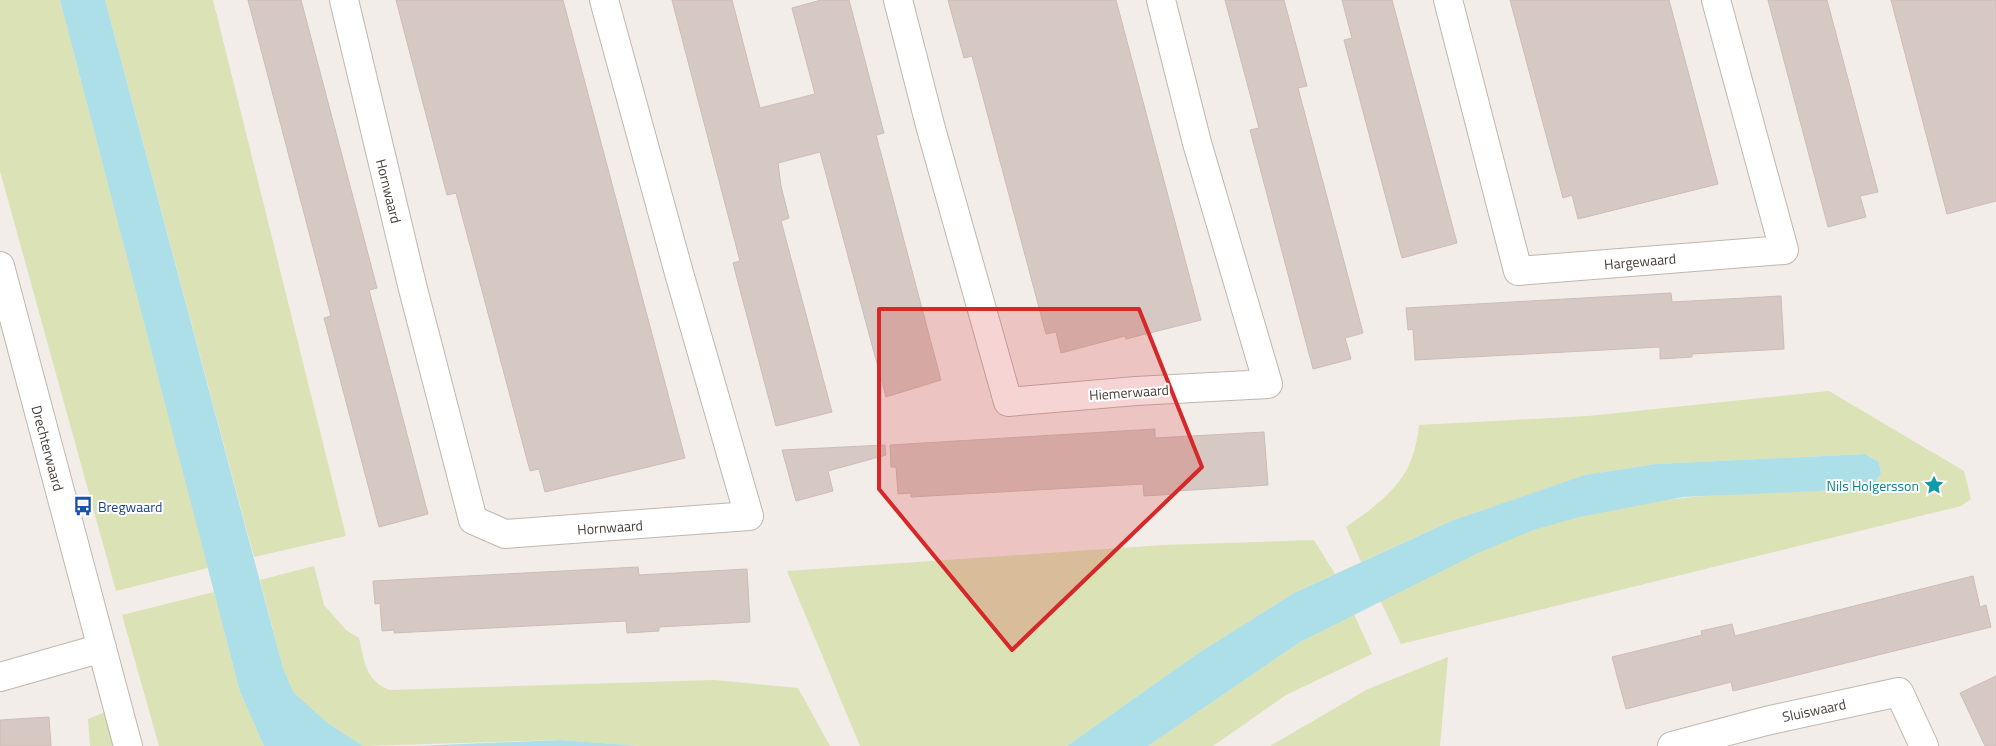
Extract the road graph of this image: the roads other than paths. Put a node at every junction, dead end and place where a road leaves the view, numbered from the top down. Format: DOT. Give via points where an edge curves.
graph roads {
  1 [pos="344,0"];
  2 [pos="604,0"];
  3 [pos="898,0"];
  4 [pos="1161,0"];
  5 [pos="1448,0"];
  6 [pos="1716,0"];
  7 [pos="0,266"];
  8 [pos="102,648"];
  9 [pos="0,677"];
  10 [pos="128,746"];
  11 [pos="1672,746"];
  12 [pos="1924,746"];
  1 -- 2 [label="street, Hornwaard" via="412,285 473,520 505,534 749,516"];
  3 -- 4 [label="street, Hiemerwaard" via="932,134 1008,402 1268,384 1195,134"];
  5 -- 6 [label="street, Hargewaard" via="1518,271 1784,250"];
  7 -- 8 [label="street, Drechterwaard"];
  8 -- 9 [label="street"];
  8 -- 10 [label="street, Drechterwaard"];
  11 -- 12 [label="street, Sluiswaard" via="1766,720 1899,692"];
}
